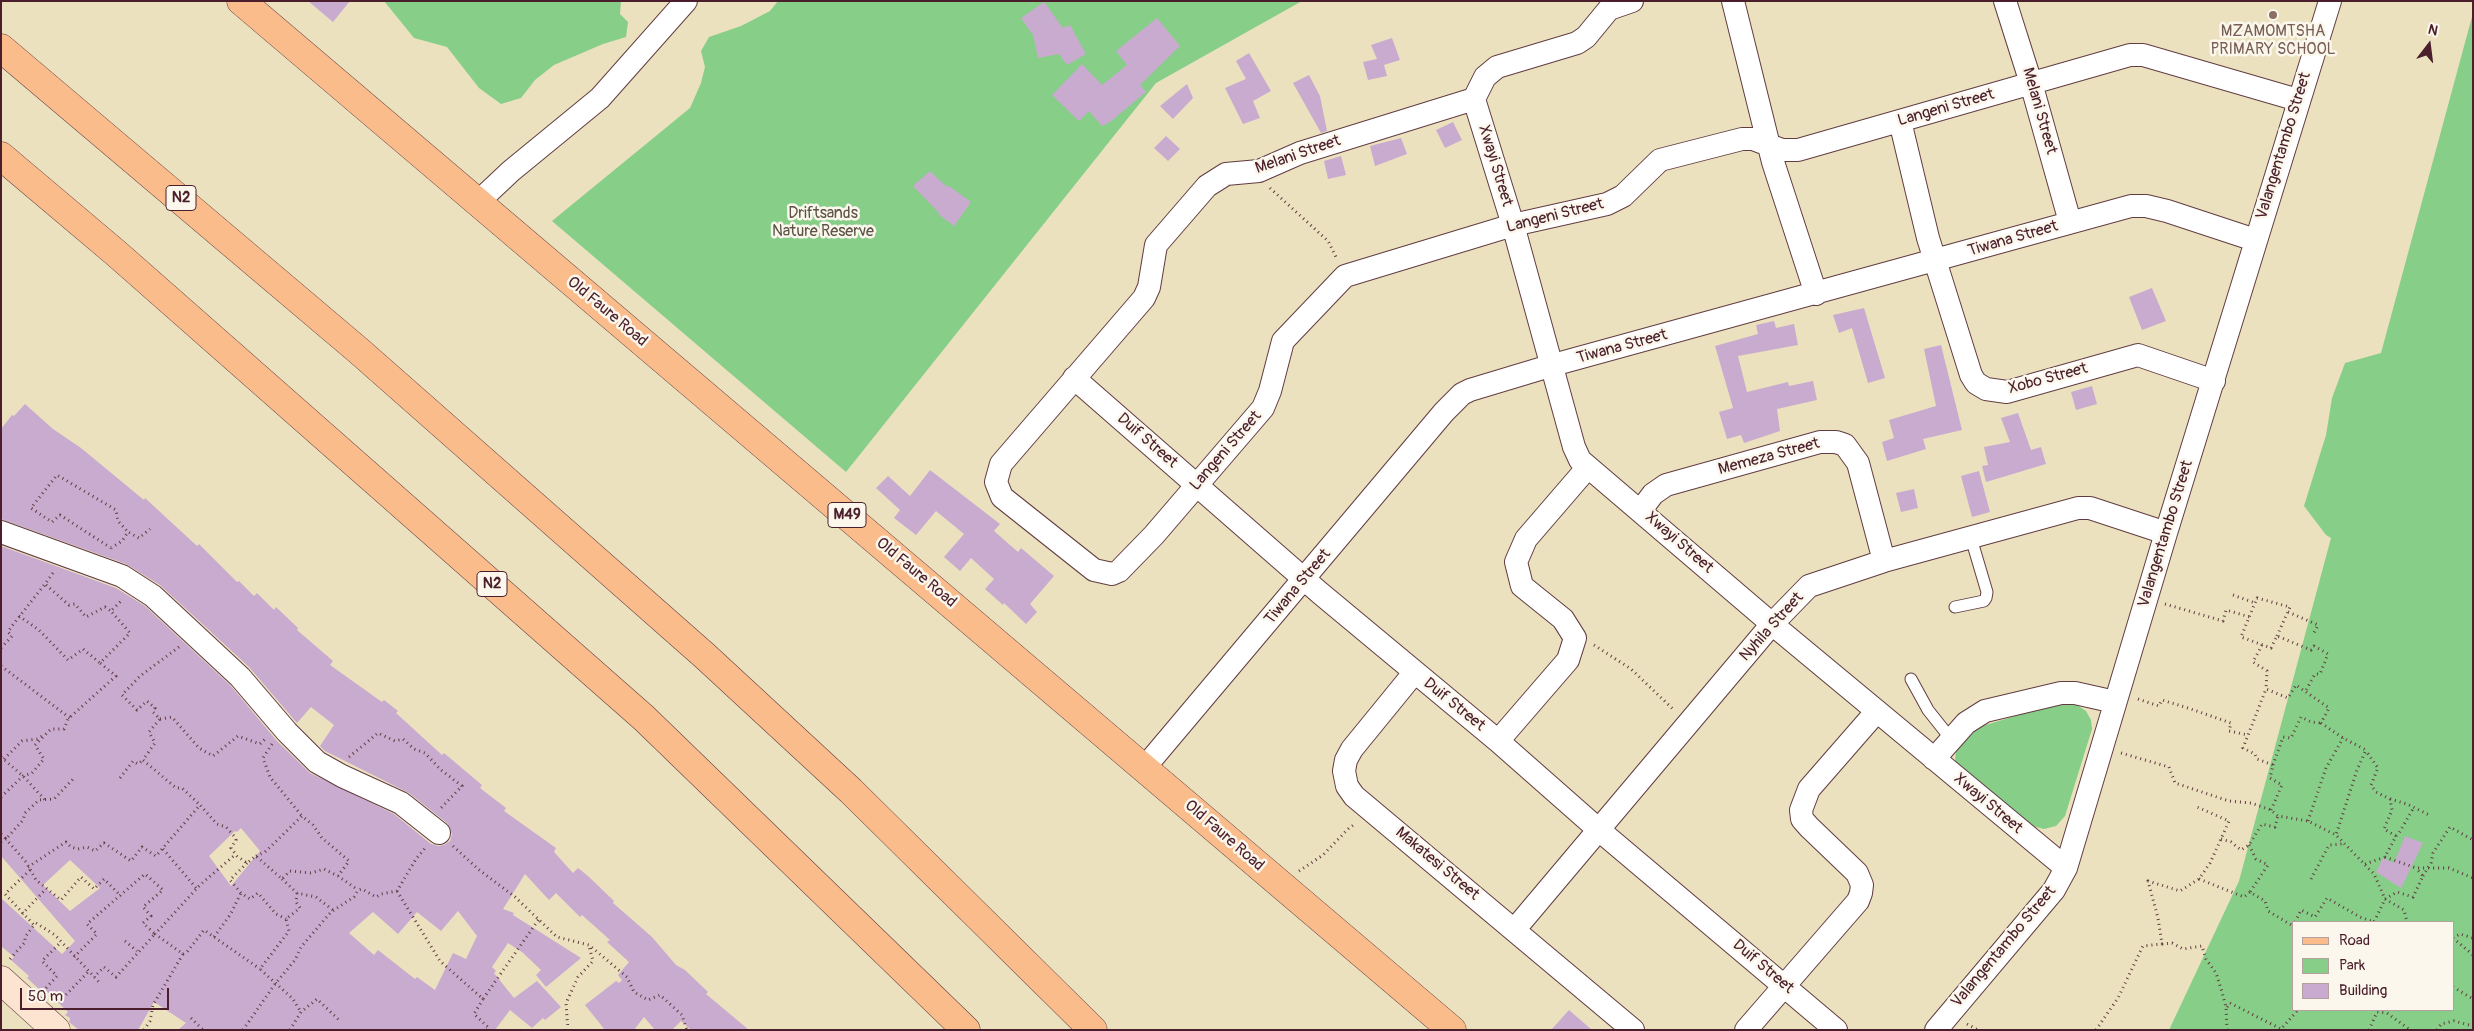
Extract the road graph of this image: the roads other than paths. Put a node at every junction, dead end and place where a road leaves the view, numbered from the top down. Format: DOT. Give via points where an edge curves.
graph roads {
  1 [pos="241,1"];
  2 [pos="686,1"];
  3 [pos="1632,1"];
  4 [pos="1733,1"];
  5 [pos="2005,1"];
  6 [pos="2330,1"];
  7 [pos="1,48"];
  8 [pos="2031,83"];
  9 [pos="1474,99"];
  10 [pos="2298,100"];
  11 [pos="1900,121"];
  12 [pos="1769,146"];
  13 [pos="1,156"];
  14 [pos="478,202"];
  15 [pos="2070,222"];
  16 [pos="1514,225"];
  17 [pos="2255,240"];
  18 [pos="1936,261"];
  19 [pos="1816,294"];
  20 [pos="1553,365"];
  21 [pos="1074,378"];
  22 [pos="2214,381"];
  23 [pos="1588,467"];
  24 [pos="996,482"];
  25 [pos="1197,485"];
  26 [pos="1641,510"];
  27 [pos="1,532"];
  28 [pos="2166,533"];
  29 [pos="1972,538"];
  30 [pos="1884,561"];
  31 [pos="1305,579"];
  32 [pos="1955,607"];
  33 [pos="1772,624"];
  34 [pos="1414,673"];
  35 [pos="1911,679"];
  36 [pos="2117,697"];
  37 [pos="1877,711"];
  38 [pos="1950,739"];
  39 [pos="1498,741"];
  40 [pos="1934,759"];
  41 [pos="1145,767"];
  42 [pos="433,828"];
  43 [pos="1599,830"];
  44 [pos="2066,868"];
  45 [pos="1515,929"];
  46 [pos="4,971"];
  47 [pos="1784,986"];
  48 [pos="53,1027"];
  49 [pos="966,1030"];
  50 [pos="1093,1030"];
  51 [pos="1452,1030"];
  52 [pos="1633,1030"];
  53 [pos="1746,1030"];
  54 [pos="1836,1030"];
  55 [pos="1936,1030"];
  1 -- 14 [label="main road, Old Faure Road / M49"];
  2 -- 14 [label="street" via="600,98"];
  3 -- 9 [label="street" via="1609,9 1577,43 1497,67 1485,77"];
  4 -- 12 [label="street"];
  5 -- 8 [label="street, Melani Street"];
  6 -- 10 [label="street, Valangentambo Street"];
  7 -- 50 [label="main road, N2" via="344,338 705,656 851,791"];
  8 -- 10 [label="street, Langeni Street" via="2136,54"];
  8 -- 11 [label="street, Langeni Street"];
  8 -- 15 [label="street, Melani Street"];
  9 -- 16 [label="street, Xwayi Street"];
  9 -- 21 [label="street, Melani Street" via="1300,152 1259,171 1226,174 1207,186 1156,245 1144,298"];
  10 -- 17 [label="street, Valangentambo Street"];
  11 -- 12 [label="street, Langeni Street" via="1798,150"];
  11 -- 18 [label="street, Xobo Street"];
  12 -- 16 [label="street, Langeni Street" via="1753,139 1742,139 1660,160 1616,200"];
  12 -- 19 [label="street"];
  13 -- 49 [label="main road, N2" via="117,254 644,718"];
  14 -- 41 [label="main road, Old Faure Road / M49"];
  15 -- 17 [label="street, Tiwana Street" via="2131,206 2146,206"];
  15 -- 18 [label="street, Tiwana Street"];
  16 -- 20 [label="street, Xwayi Street"];
  16 -- 25 [label="street, Langeni Street" via="1345,276 1285,336 1263,408"];
  17 -- 22 [label="street, Valangentambo Street"];
  18 -- 19 [label="street, Tiwana Street"];
  18 -- 22 [label="street, Xobo Street" via="1971,375 1986,389 2007,392 2138,355"];
  19 -- 20 [label="street, Tiwana Street"];
  20 -- 23 [label="street, Xwayi Street" via="1574,446 1580,460"];
  20 -- 31 [label="street, Tiwana Street" via="1462,394"];
  21 -- 24 [label="street, Melani Street" via="1001,464"];
  21 -- 25 [label="street, Duif Street"];
  22 -- 28 [label="street, Valangentambo Street"];
  23 -- 26 [label="street, Xwayi Street"];
  23 -- 39 [label="street" via="1526,539 1516,562 1522,586 1563,619 1575,638 1568,660"];
  24 -- 25 [label="street, Langeni Street" via="1002,497 1012,506 1094,570 1112,574 1125,566"];
  25 -- 31 [label="street, Duif Street"];
  26 -- 30 [label="street, Memeza Street" via="1653,494 1666,485 1820,442 1836,442 1845,445 1858,462"];
  26 -- 33 [label="street, Xwayi Street"];
  27 -- 42 [label="street" via="137,585 240,677 316,762 402,803"];
  28 -- 29 [label="street, Nyhila Street" via="2084,508 2069,509"];
  28 -- 36 [label="street, Valangentambo Street"];
  29 -- 30 [label="street, Nyhila Street"];
  29 -- 32 [label="lane" via="1986,598"];
  30 -- 33 [label="street, Nyhila Street" via="1810,586"];
  31 -- 34 [label="street, Duif Street"];
  31 -- 41 [label="street, Tiwana Street"];
  33 -- 37 [label="street, Xwayi Street"];
  33 -- 43 [label="street, Nyhila Street"];
  34 -- 39 [label="street, Duif Street"];
  34 -- 45 [label="street, Makatesi Street" via="1352,748 1344,771 1347,786 1354,796"];
  35 -- 38 [label="lane" via="1928,710"];
  36 -- 38 [label="street" via="2061,693 1985,711 1974,716"];
  36 -- 44 [label="street, Valangentambo Street"];
  37 -- 40 [label="street, Xwayi Street"];
  37 -- 47 [label="street" via="1809,789 1801,810 1802,819 1808,827 1858,873 1861,893 1858,901"];
  38 -- 40 [label="street"];
  39 -- 43 [label="street, Duif Street"];
  40 -- 44 [label="street, Xwayi Street"];
  41 -- 51 [label="main road, Old Faure Road / M49"];
  43 -- 45 [label="street, Nyhila Street"];
  43 -- 47 [label="street, Duif Street"];
  44 -- 55 [label="street, Valangentambo Street" via="2054,890"];
  45 -- 52 [label="street, Makatesi Street"];
  46 -- 48 [label="street" via="30,1006"];
  47 -- 53 [label="street"];
  47 -- 54 [label="street, Duif Street"];
}
